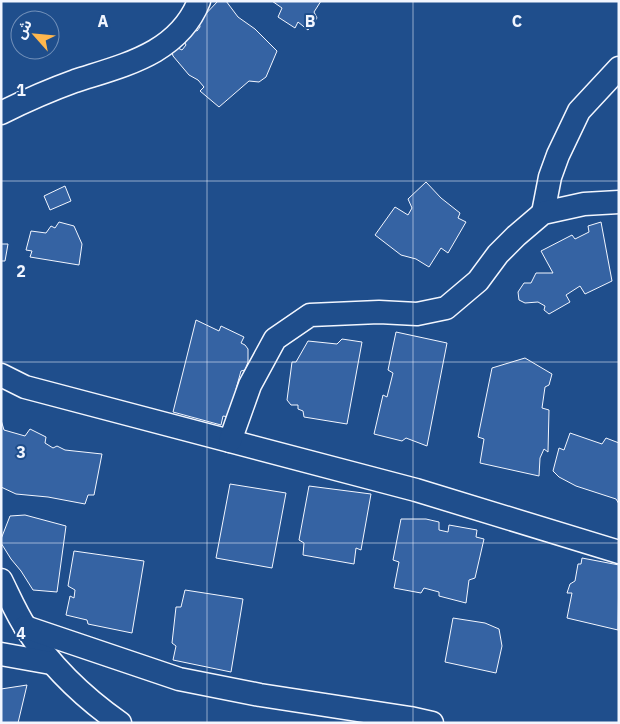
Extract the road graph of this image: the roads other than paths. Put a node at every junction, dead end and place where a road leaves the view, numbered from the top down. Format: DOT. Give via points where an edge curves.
graph roads {
  1 [pos="199,1"];
  2 [pos="619,68"];
  3 [pos="1,113"];
  4 [pos="619,202"];
  5 [pos="543,213"];
  6 [pos="1,375"];
  7 [pos="230,441"];
  8 [pos="619,552"];
  9 [pos="1,580"];
  10 [pos="25,627"];
  11 [pos="1,654"];
  12 [pos="51,663"];
  13 [pos="120,723"];
  14 [pos="432,723"];
  1 -- 3 [label="street" via="193,16 167,45 130,64 73,82"];
  2 -- 5 [label="street" via="579,112 550,177"];
  4 -- 5 [label="street" via="584,204"];
  5 -- 7 [label="street" via="498,254 478,281 446,308 417,314 310,315 275,338 250,385"];
  6 -- 7 [label="street" via="25,387"];
  7 -- 8 [label="street" via="416,490"];
  9 -- 10 [label="street"];
  10 -- 12 [label="street"];
  10 -- 14 [label="street" via="179,680"];
  11 -- 12 [label="street"];
  12 -- 13 [label="street"];
}
